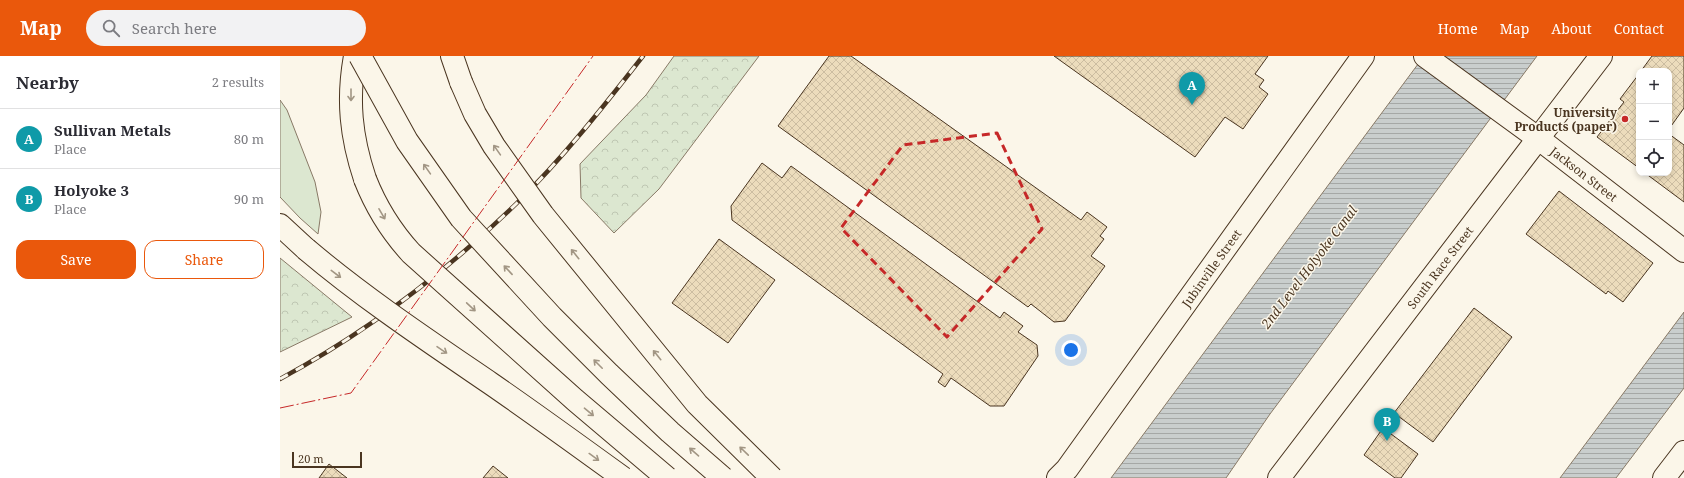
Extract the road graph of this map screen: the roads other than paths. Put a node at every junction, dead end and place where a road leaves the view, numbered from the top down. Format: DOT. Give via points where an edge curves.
graph roads {
  1 [pos="355,56"];
  2 [pos="360,56"];
  3 [pos="452,56"];
  4 [pos="1363,56"];
  5 [pos="1425,56"];
  6 [pos="1601,56"];
  7 [pos="1539,139"];
  8 [pos="280,225"];
  9 [pos="1684,251"];
  10 [pos="623,478"];
  11 [pos="668,478"];
  12 [pos="723,478"];
  13 [pos="772,478"];
  14 [pos="1058,478"];
  15 [pos="1279,478"];
  1 -- 11 [label="main road, one-way, bridge" via="351,86 351,118 358,159 380,211 391,229 411,252 574,400"];
  12 -- 2 [label="main road, one-way, bridge" via="609,374 552,317 461,218 407,141"];
  13 -- 3 [label="main road, one-way, bridge" via="697,404 543,215 494,146 475,114"];
  4 -- 14 [label="main road, Jubinville Street" via="1067,469"];
  5 -- 7 [label="main road, Jackson Street"];
  6 -- 7 [label="main road, South Race Street"];
  7 -- 9 [label="main road, Jackson Street"];
  7 -- 15 [label="main road, South Race Street"];
  8 -- 10 [label="main road, one-way, bridge" via="350,285"];
}
